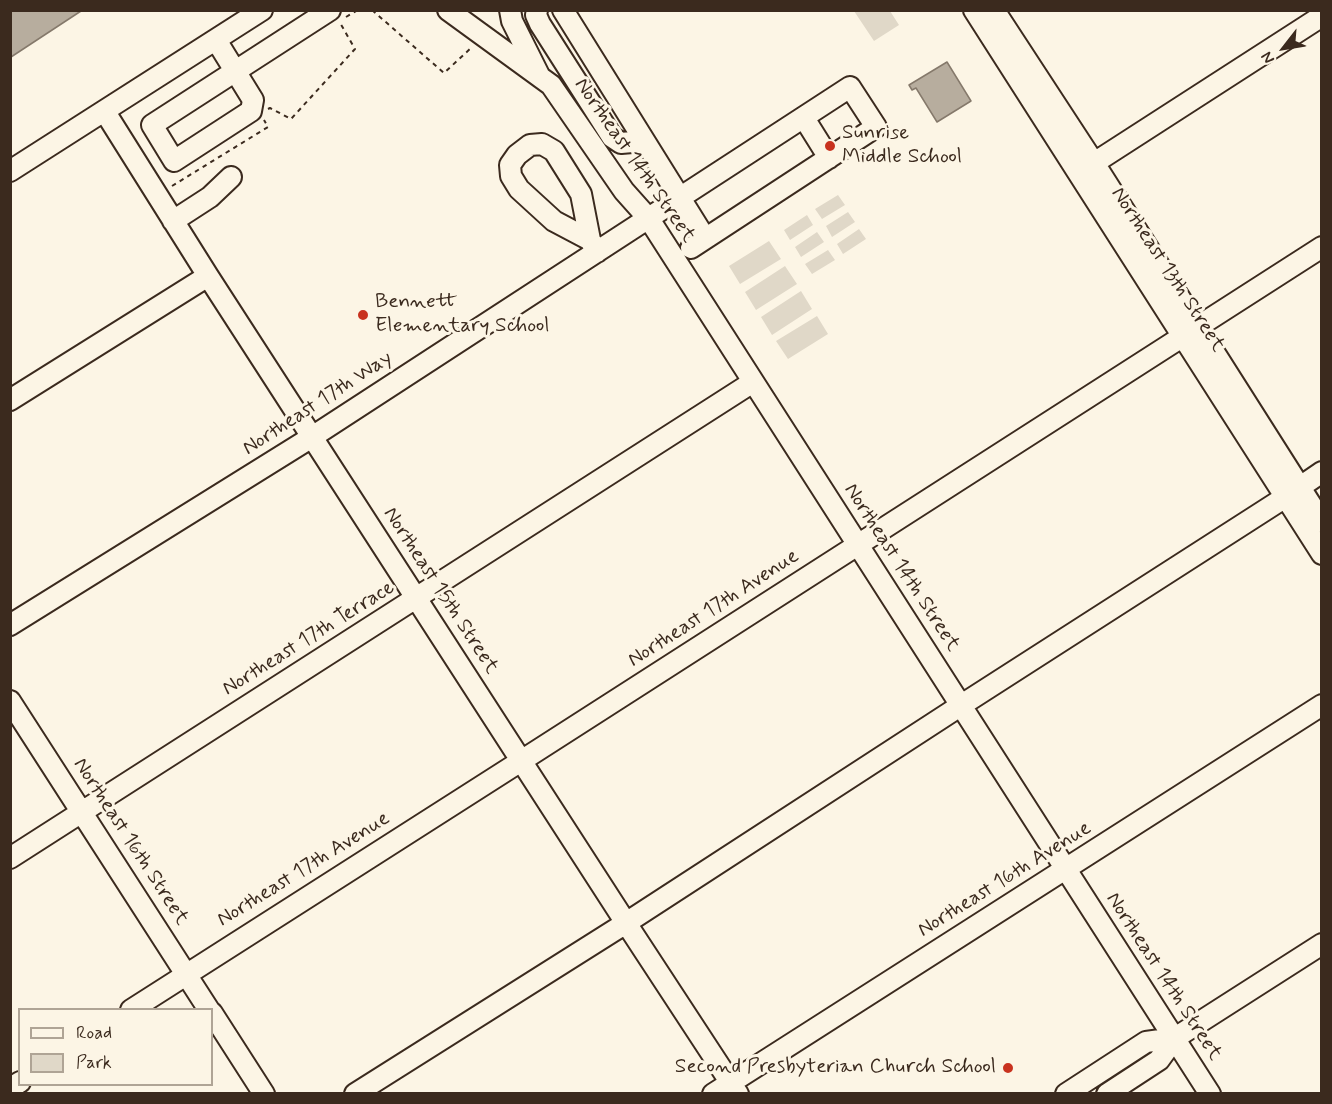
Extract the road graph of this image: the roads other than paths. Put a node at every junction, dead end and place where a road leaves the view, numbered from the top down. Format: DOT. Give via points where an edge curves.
graph roads {
  1 [pos="262,10"];
  2 [pos="330,10"];
  3 [pos="448,10"];
  4 [pos="510,10"];
  5 [pos="537,10"];
  6 [pos="563,10"];
  7 [pos="994,10"];
  8 [pos="974,11"];
  9 [pos="1322,16"];
  10 [pos="216,40"];
  11 [pos="235,71"];
  12 [pos="540,77"];
  13 [pos="105,112"];
  14 [pos="804,118"];
  15 [pos="644,141"];
  16 [pos="829,158"];
  17 [pos="1094,163"];
  18 [pos="10,171"];
  19 [pos="231,177"];
  20 [pos="681,198"];
  21 [pos="649,219"];
  22 [pos="173,221"];
  23 [pos="594,246"];
  24 [pos="1322,247"];
  25 [pos="208,276"];
  26 [pos="1189,332"];
  27 [pos="753,382"];
  28 [pos="10,400"];
  29 [pos="312,437"];
  30 [pos="1322,472"];
  31 [pos="1291,493"];
  32 [pos="1322,522"];
  33 [pos="858,545"];
  34 [pos="1322,554"];
  35 [pos="417,599"];
  36 [pos="10,625"];
  37 [pos="10,701"];
  38 [pos="1322,705"];
  39 [pos="960,706"];
  40 [pos="521,761"];
  41 [pos="82,811"];
  42 [pos="10,858"];
  43 [pos="1066,870"];
  44 [pos="626,923"];
  45 [pos="1322,944"];
  46 [pos="186,973"];
  47 [pos="133,1008"];
  48 [pos="208,1008"];
  49 [pos="213,1016"];
  50 [pos="1175,1038"];
  51 [pos="735,1088"];
  52 [pos="264,1094"];
  53 [pos="355,1094"];
  54 [pos="713,1094"];
  55 [pos="1066,1094"];
  56 [pos="1107,1094"];
  57 [pos="1210,1094"];
  1 -- 10 [label="street"];
  2 -- 11 [label="street"];
  3 -- 12 [label="street, Northeast 14th Street"];
  4 -- 12 [label="street, Northeast 14th Street"];
  5 -- 15 [label="street" via="540,24 615,141"];
  6 -- 15 [label="street"];
  7 -- 17 [label="street, Northeast 13th Street"];
  8 -- 26 [label="street, Northeast 13th Street"];
  9 -- 17 [label="street"];
  10 -- 11 [label="street"];
  10 -- 13 [label="street"];
  11 -- 11 [label="street" via="253,100 251,111 174,161 152,125"];
  12 -- 21 [label="street, Northeast 14th Street" via="551,85 624,191"];
  13 -- 18 [label="street"];
  13 -- 22 [label="street, Northeast 15th Street"];
  14 -- 16 [label="street"];
  14 -- 16 [label="street, Northeast 17th Way" via="850,87 876,127"];
  14 -- 20 [label="street, Northeast 17th Way"];
  15 -- 20 [label="street"];
  16 -- 20 [label="street" via="698,243"];
  17 -- 26 [label="street, Northeast 13th Street"];
  19 -- 22 [label="street" via="210,197"];
  20 -- 21 [label="street, Northeast 17th Way"];
  21 -- 23 [label="street, Northeast 17th Way"];
  21 -- 27 [label="street, Northeast 14th Street"];
  22 -- 25 [label="street, Northeast 15th Street"];
  23 -- 23 [label="street" via="581,194 565,168 554,151 542,144 530,145 510,165 519,189 554,221"];
  23 -- 29 [label="street, Northeast 17th Way"];
  24 -- 26 [label="street, Northeast 17th Avenue"];
  25 -- 28 [label="street"];
  25 -- 29 [label="street, Northeast 15th Street"];
  26 -- 31 [label="street, Northeast 13th Street"];
  26 -- 33 [label="street, Northeast 17th Avenue"];
  27 -- 33 [label="street, Northeast 14th Street"];
  27 -- 35 [label="street, Northeast 17th Terrace"];
  29 -- 35 [label="street, Northeast 15th Street"];
  29 -- 36 [label="street, Northeast 17th Way"];
  30 -- 31 [label="street"];
  31 -- 32 [label="street, Northeast 13th Street"];
  31 -- 34 [label="street, Northeast 13th Street"];
  31 -- 39 [label="street"];
  33 -- 39 [label="street, Northeast 14th Street"];
  33 -- 40 [label="street, Northeast 17th Avenue"];
  35 -- 40 [label="street, Northeast 15th Street"];
  35 -- 41 [label="street, Northeast 17th Terrace"];
  37 -- 41 [label="street, Northeast 16th Street"];
  38 -- 43 [label="street, Northeast 16th Avenue"];
  39 -- 43 [label="street, Northeast 14th Street"];
  39 -- 44 [label="street"];
  40 -- 44 [label="street, Northeast 15th Street"];
  40 -- 46 [label="street, Northeast 17th Avenue"];
  41 -- 42 [label="street, Northeast 17th Terrace"];
  41 -- 46 [label="street, Northeast 16th Street"];
  43 -- 50 [label="street, Northeast 14th Street"];
  43 -- 51 [label="street, Northeast 16th Avenue"];
  44 -- 51 [label="street, Northeast 15th Street"];
  44 -- 53 [label="street"];
  45 -- 50 [label="street"];
  46 -- 47 [label="street, Northeast 17th Avenue"];
  46 -- 48 [label="street, Northeast 16th Street"];
  49 -- 52 [label="street, Northeast 16th Street"];
  50 -- 55 [label="street" via="1146,1042"];
  50 -- 56 [label="street" via="1159,1060"];
  50 -- 57 [label="street, Northeast 14th Street"];
  51 -- 54 [label="street, Northeast 16th Avenue"];
}
